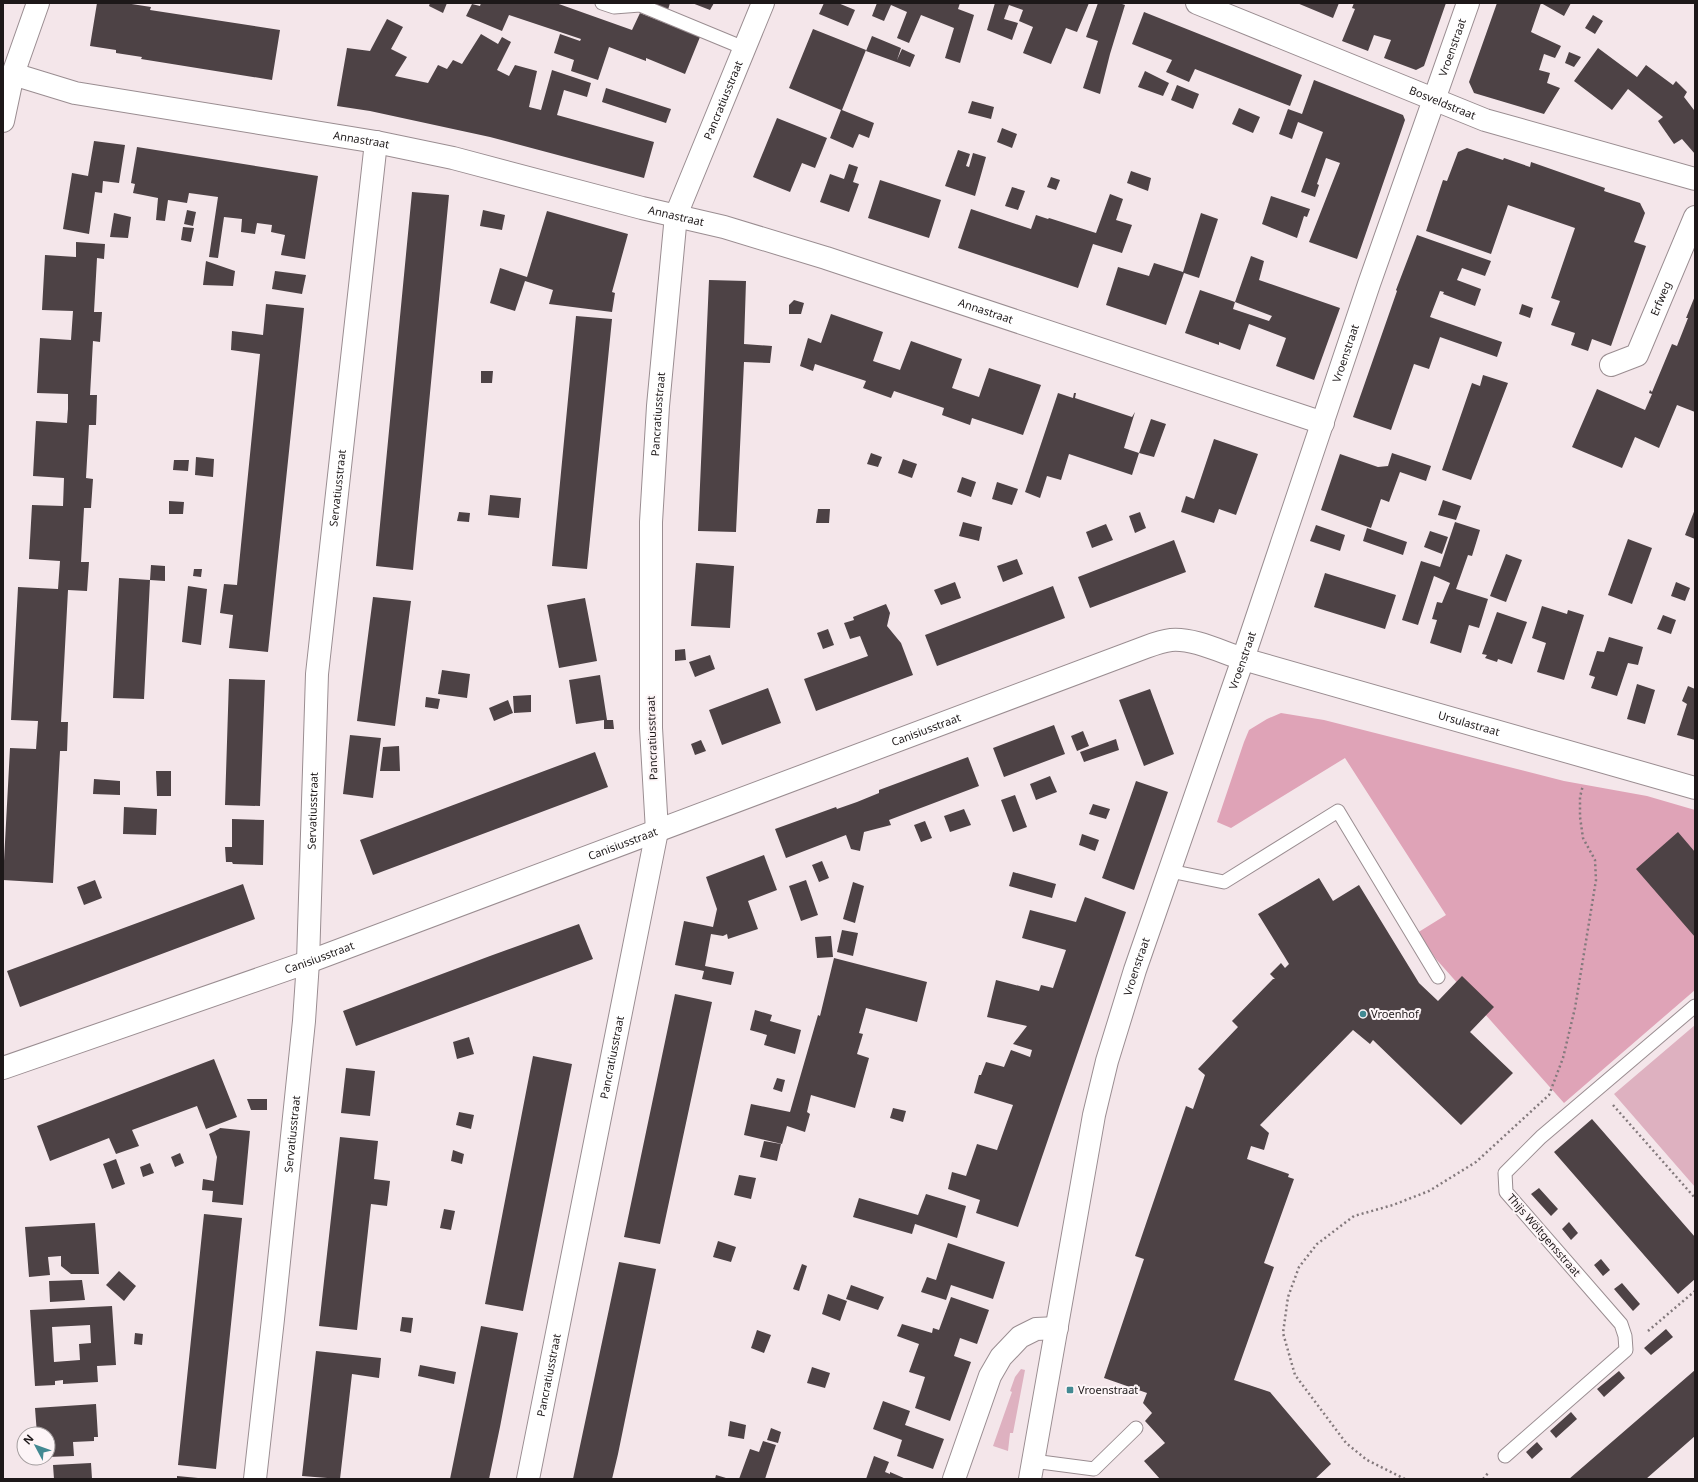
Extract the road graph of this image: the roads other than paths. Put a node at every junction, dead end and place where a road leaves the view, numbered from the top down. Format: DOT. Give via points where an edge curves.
graph roads {
  1 [pos="602,3"];
  2 [pos="763,3"];
  3 [pos="1197,3"];
  4 [pos="1468,3"];
  5 [pos="36,4"];
  6 [pos="744,48"];
  7 [pos="13,74"];
  8 [pos="1434,99"];
  9 [pos="3,121"];
  10 [pos="376,142"];
  11 [pos="1695,180"];
  12 [pos="676,215"];
  13 [pos="1695,217"];
  14 [pos="1611,365"];
  15 [pos="1323,423"];
  16 [pos="1243,659"];
  17 [pos="1695,788"];
  18 [pos="657,831"];
  19 [pos="1170,871"];
  20 [pos="308,962"];
  21 [pos="1438,977"];
  22 [pos="1695,1006"];
  23 [pos="3,1068"];
  24 [pos="1057,1328"];
  25 [pos="1136,1428"];
  26 [pos="1505,1456"];
  27 [pos="1031,1470"];
  28 [pos="255,1479"];
  29 [pos="528,1479"];
  30 [pos="954,1479"];
  1 -- 6 [label="lane" via="614,7 640,5"];
  2 -- 6 [label="street, Pancratiusstraat"];
  3 -- 8 [label="street, Bosveldstraat"];
  4 -- 8 [label="street, Vroenstraat"];
  5 -- 7 [label="street"];
  6 -- 12 [label="street, Pancratiusstraat"];
  7 -- 9 [label="street"];
  7 -- 10 [label="street, Annastraat" via="75,94"];
  8 -- 11 [label="street, Bosveldstraat" via="1485,120"];
  8 -- 15 [label="street, Vroenstraat"];
  10 -- 12 [label="street, Annastraat" via="453,158"];
  10 -- 20 [label="street, Servatiusstraat" via="317,674"];
  12 -- 15 [label="street, Annastraat" via="826,258"];
  12 -- 18 [label="street, Pancratiusstraat" via="650,522 651,728"];
  13 -- 14 [label="street, Erfweg" via="1637,354"];
  15 -- 16 [label="street, Vroenstraat"];
  16 -- 17 [label="street, Ursulastraat"];
  16 -- 18 [label="street, Canisiusstraat" via="1183,641 1170,640 1158,643"];
  16 -- 19 [label="street, Vroenstraat"];
  18 -- 20 [label="street, Canisiusstraat"];
  18 -- 29 [label="street, Pancratiusstraat"];
  19 -- 21 [label="lane" via="1224,882 1338,811"];
  19 -- 24 [label="street, Vroenstraat" via="1135,970 1094,1115"];
  20 -- 23 [label="street, Canisiusstraat"];
  20 -- 28 [label="street, Servatiusstraat" via="297,1092"];
  22 -- 26 [label="lane, Thijs Wöltgensstraat" via="1541,1137 1505,1173 1506,1192 1621,1324 1626,1350"];
  24 -- 27 [label="street, Vroenstraat"];
  24 -- 30 [label="street" via="1036,1329 1020,1337 1001,1357 990,1376"];
  25 -- 27 [label="lane" via="1094,1469"];
}
